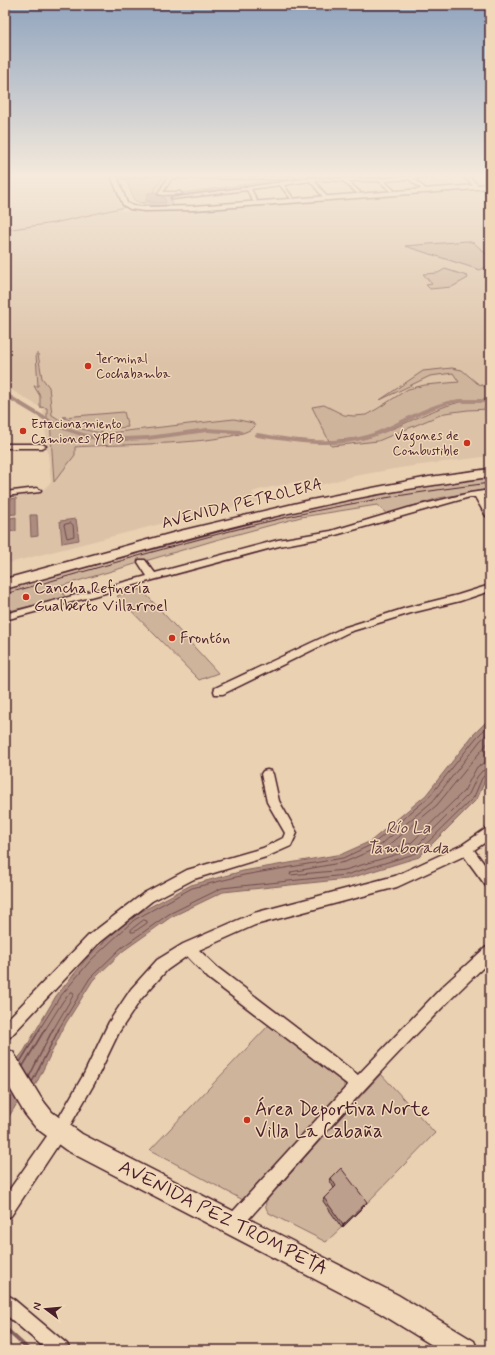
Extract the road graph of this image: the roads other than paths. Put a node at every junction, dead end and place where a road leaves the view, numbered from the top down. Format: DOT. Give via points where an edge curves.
graph roads {
  1 [pos="5,446"];
  2 [pos="42,446"];
  3 [pos="490,466"];
  4 [pos="490,473"];
  5 [pos="37,490"];
  6 [pos="490,492"];
  7 [pos="5,494"];
  8 [pos="478,494"];
  9 [pos="490,516"];
  10 [pos="142,562"];
  11 [pos="5,576"];
  12 [pos="153,577"];
  13 [pos="5,584"];
  14 [pos="490,588"];
  15 [pos="5,617"];
  16 [pos="219,691"];
  17 [pos="267,774"];
  18 [pos="490,831"];
  19 [pos="466,849"];
  20 [pos="490,882"];
  21 [pos="188,948"];
  22 [pos="490,952"];
  23 [pos="5,1032"];
  24 [pos="6,1061"];
  25 [pos="359,1084"];
  26 [pos="59,1131"];
  27 [pos="5,1210"];
  28 [pos="233,1224"];
  29 [pos="5,1303"];
  30 [pos="61,1350"];
  31 [pos="465,1350"];
  1 -- 2 [label="street"];
  3 -- 11 [label="highway, AVENIDA PETROLERA" via="397,480 322,495"];
  4 -- 13 [label="highway, AVENIDA PETROLERA" via="410,484 325,501"];
  5 -- 7 [label="street"];
  6 -- 8 [label="street"];
  8 -- 9 [label="street"];
  8 -- 12 [label="street" via="332,533 278,543"];
  10 -- 12 [label="street"];
  12 -- 15 [label="street"];
  14 -- 16 [label="street" via="346,630"];
  17 -- 23 [label="street" via="273,802 291,833 287,842 266,852 191,874 148,897 93,940"];
  18 -- 19 [label="street"];
  19 -- 20 [label="street"];
  19 -- 21 [label="street" via="397,881 254,919"];
  21 -- 25 [label="street" via="213,972"];
  21 -- 26 [label="street" via="162,965 136,994 114,1027 89,1079"];
  22 -- 25 [label="street" via="448,991"];
  24 -- 26 [label="main road, AVENIDA PEZ TROMPETA" via="44,1120"];
  25 -- 28 [label="street"];
  26 -- 27 [label="street"];
  26 -- 28 [label="main road, AVENIDA PEZ TROMPETA" via="74,1142"];
  28 -- 31 [label="main road, AVENIDA PEZ TROMPETA" via="389,1304"];
  29 -- 30 [label="street"];
}
